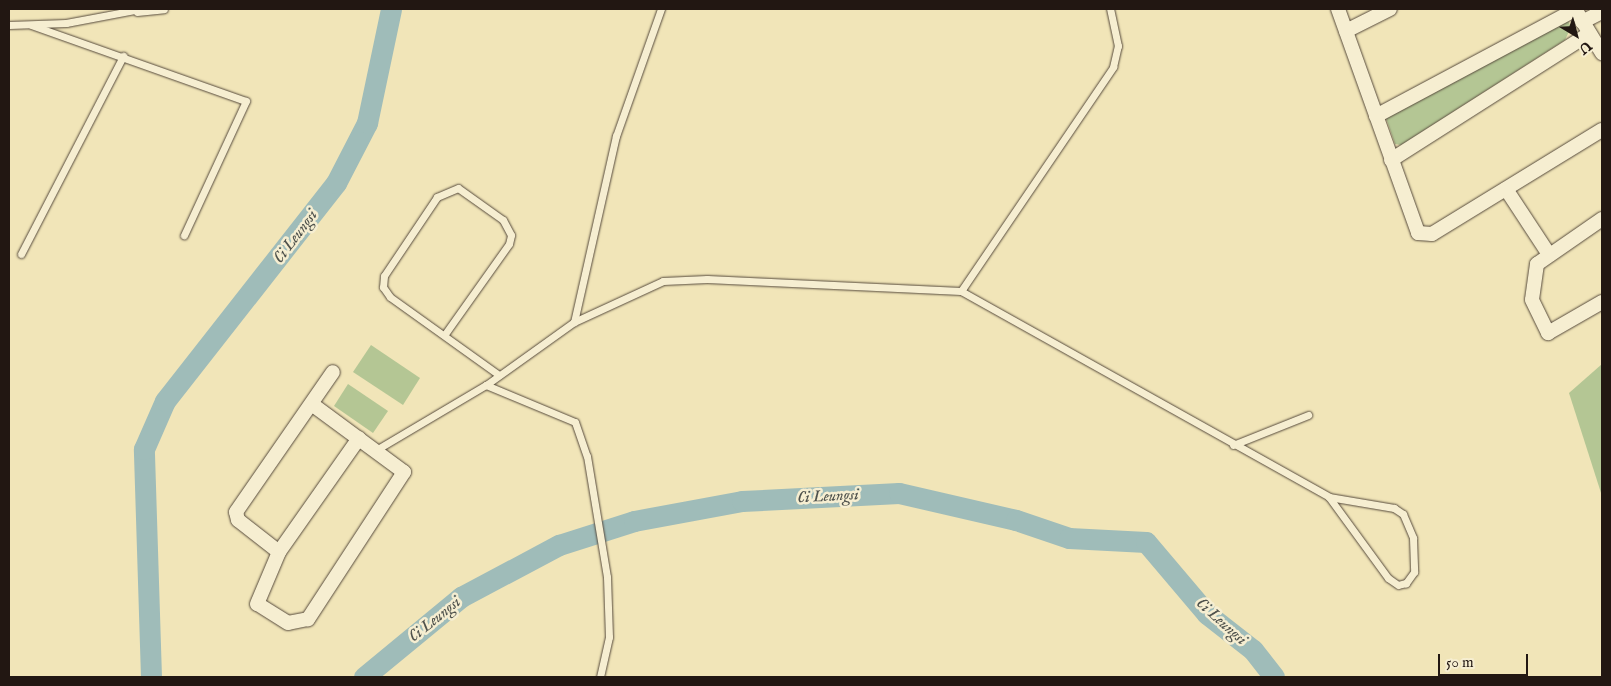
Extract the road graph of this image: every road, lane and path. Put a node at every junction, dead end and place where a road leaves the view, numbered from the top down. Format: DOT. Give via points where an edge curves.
graph roads {
  1 [pos="164,9"];
  2 [pos="661,9"];
  3 [pos="1110,9"];
  4 [pos="1338,9"];
  5 [pos="1390,9"];
  6 [pos="1576,9"];
  7 [pos="138,11"];
  8 [pos="1602,12"];
  9 [pos="9,25"];
  10 [pos="31,25"];
  11 [pos="1585,28"];
  12 [pos="1346,31"];
  13 [pos="1602,52"];
  14 [pos="123,56"];
  15 [pos="1376,116"];
  16 [pos="1602,130"];
  17 [pos="1391,160"];
  18 [pos="1506,188"];
  19 [pos="1602,219"];
  20 [pos="184,235"];
  21 [pos="1548,253"];
  22 [pos="21,254"];
  23 [pos="960,291"];
  24 [pos="1602,302"];
  25 [pos="574,322"];
  26 [pos="445,334"];
  27 [pos="333,372"];
  28 [pos="499,376"];
  29 [pos="486,385"];
  30 [pos="313,405"];
  31 [pos="1308,415"];
  32 [pos="359,438"];
  33 [pos="1233,445"];
  34 [pos="376,450"];
  35 [pos="1329,497"];
  36 [pos="279,552"];
  37 [pos="600,677"];
  1 -- 7 [label="lane"];
  2 -- 25 [label="lane" via="616,136"];
  3 -- 23 [label="lane" via="1118,46 1113,67"];
  4 -- 12 [label="street"];
  5 -- 12 [label="street"];
  6 -- 11 [label="street"];
  6 -- 15 [label="street"];
  7 -- 10 [label="lane"];
  8 -- 11 [label="street"];
  9 -- 10 [label="lane"];
  10 -- 14 [label="lane"];
  11 -- 13 [label="street"];
  11 -- 17 [label="street"];
  12 -- 15 [label="street"];
  14 -- 20 [label="lane" via="246,100"];
  14 -- 22 [label="lane"];
  15 -- 17 [label="street"];
  16 -- 18 [label="street"];
  17 -- 18 [label="street" via="1414,228 1426,235"];
  18 -- 21 [label="street"];
  19 -- 21 [label="street"];
  21 -- 24 [label="street" via="1533,272 1532,300 1548,333"];
  23 -- 25 [label="lane" via="677,278 649,284"];
  23 -- 33 [label="lane"];
  25 -- 28 [label="lane"];
  26 -- 26 [label="lane" via="390,297 382,282 437,198 458,188 503,220 511,235 509,244"];
  26 -- 28 [label="lane"];
  27 -- 30 [label="street"];
  28 -- 29 [label="lane"];
  29 -- 34 [label="lane"];
  29 -- 37 [label="lane" via="568,416 580,428 588,456 608,577 609,637"];
  30 -- 32 [label="street"];
  30 -- 36 [label="street" via="236,512 238,520"];
  31 -- 33 [label="lane"];
  32 -- 34 [label="street"];
  32 -- 36 [label="street"];
  33 -- 35 [label="lane"];
  34 -- 36 [label="street" via="403,467 404,474 308,619 298,624 288,623 257,604"];
  35 -- 35 [label="lane" via="1382,505 1403,514 1413,538 1414,572 1406,583 1398,585 1388,578"];
}
